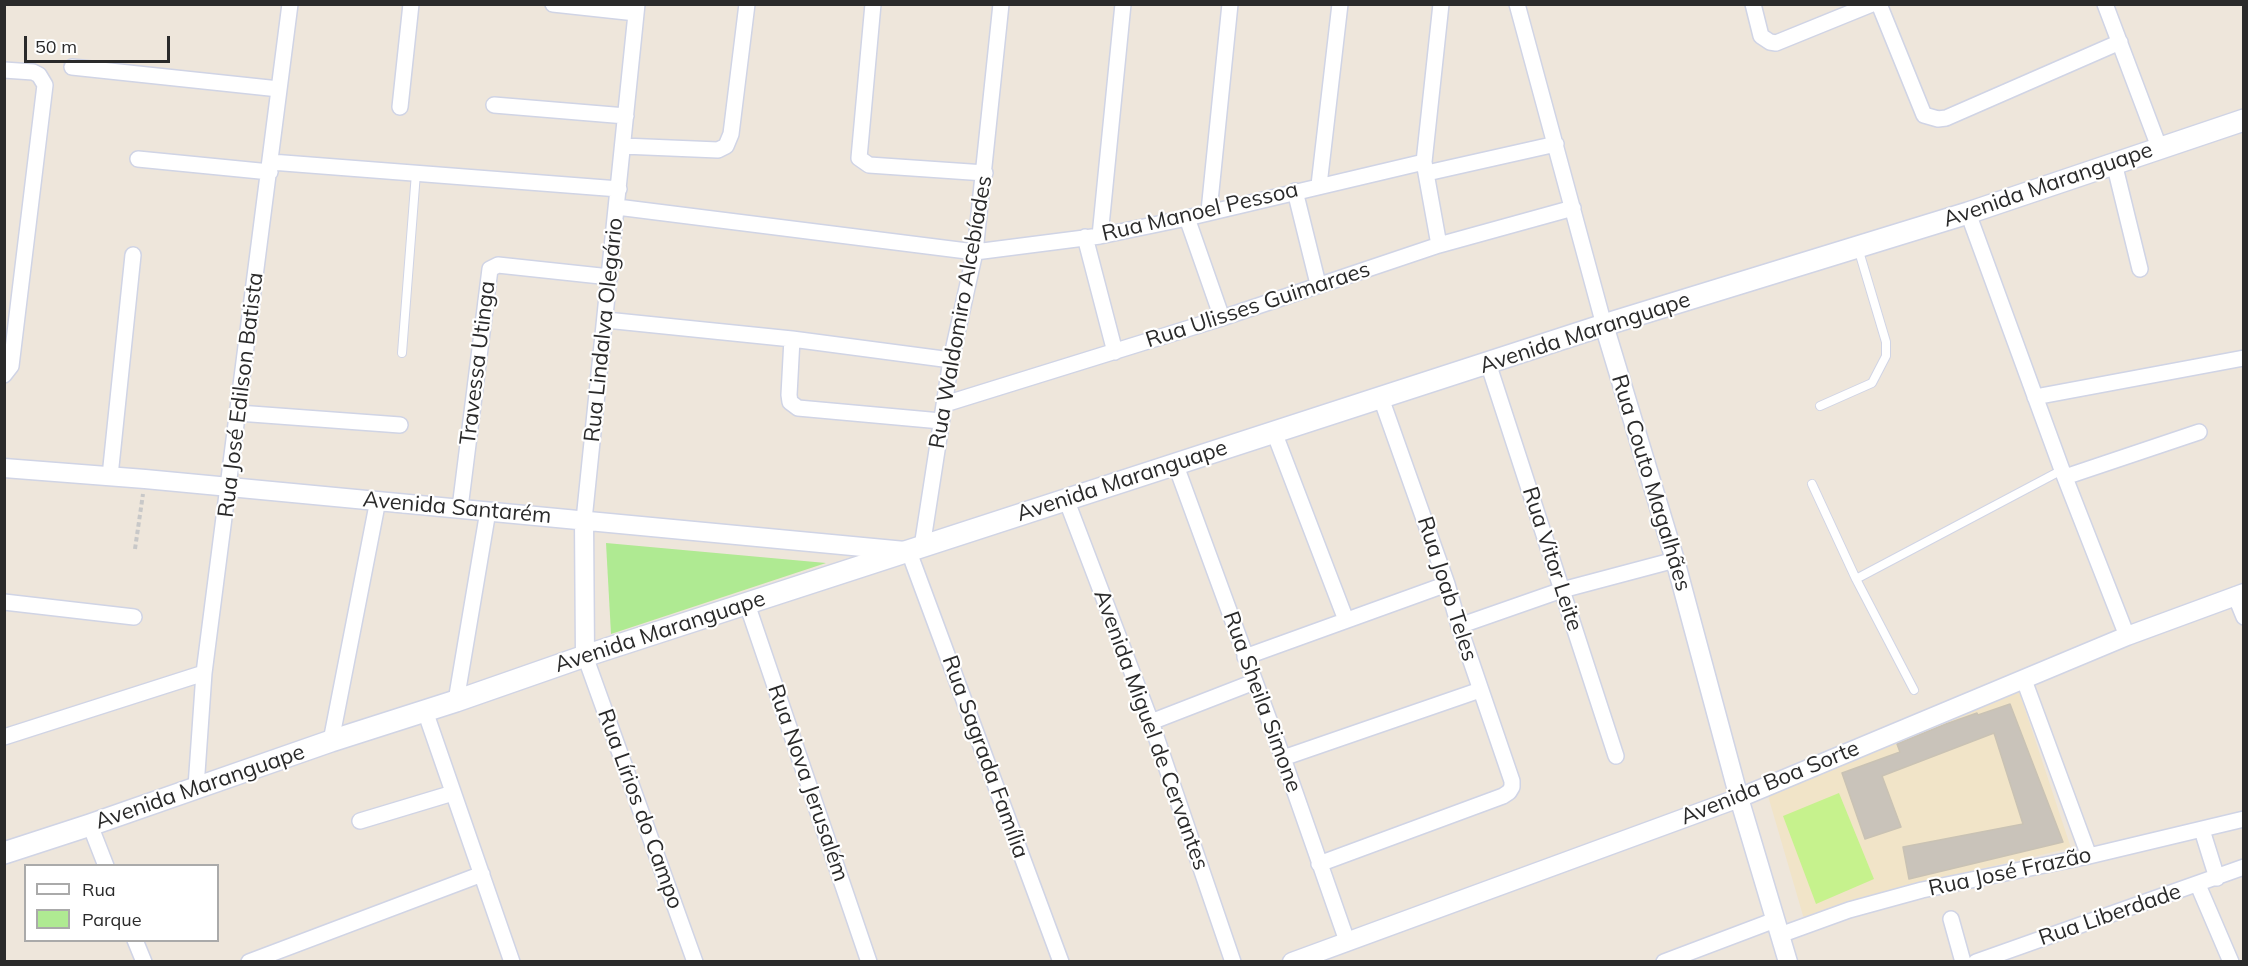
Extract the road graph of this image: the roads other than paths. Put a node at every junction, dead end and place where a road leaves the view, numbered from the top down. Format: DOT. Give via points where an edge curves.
graph roads {
  1 [pos="290,4"];
  2 [pos="411,4"];
  3 [pos="553,4"];
  4 [pos="747,4"];
  5 [pos="873,4"];
  6 [pos="1001,4"];
  7 [pos="1123,4"];
  8 [pos="1230,4"];
  9 [pos="1340,4"];
  10 [pos="1441,4"];
  11 [pos="1517,4"];
  12 [pos="1753,4"];
  13 [pos="1872,4"];
  14 [pos="1879,4"];
  15 [pos="2105,4"];
  16 [pos="637,9"];
  17 [pos="2120,42"];
  18 [pos="72,67"];
  19 [pos="4,70"];
  20 [pos="279,89"];
  21 [pos="494,105"];
  22 [pos="400,107"];
  23 [pos="626,116"];
  24 [pos="2244,120"];
  25 [pos="1556,144"];
  26 [pos="623,146"];
  27 [pos="2159,147"];
  28 [pos="138,159"];
  29 [pos="2114,163"];
  30 [pos="271,167"];
  31 [pos="1425,167"];
  32 [pos="416,173"];
  33 [pos="985,173"];
  34 [pos="1319,185"];
  35 [pos="619,189"];
  36 [pos="1295,191"];
  37 [pos="617,207"];
  38 [pos="1573,208"];
  39 [pos="1209,211"];
  40 [pos="1968,213"];
  41 [pos="1187,218"];
  42 [pos="1093,236"];
  43 [pos="1439,245"];
  44 [pos="1858,249"];
  45 [pos="975,252"];
  46 [pos="133,255"];
  47 [pos="2140,269"];
  48 [pos="610,277"];
  49 [pos="1318,284"];
  50 [pos="1222,318"];
  51 [pos="606,320"];
  52 [pos="1604,325"];
  53 [pos="792,339"];
  54 [pos="1115,352"];
  55 [pos="402,353"];
  56 [pos="2244,358"];
  57 [pos="951,360"];
  58 [pos="1488,363"];
  59 [pos="4,375"];
  60 [pos="2035,397"];
  61 [pos="1381,398"];
  62 [pos="945,404"];
  63 [pos="1820,406"];
  64 [pos="238,413"];
  65 [pos="941,421"];
  66 [pos="400,425"];
  67 [pos="1274,432"];
  68 [pos="2199,432"];
  69 [pos="1175,463"];
  70 [pos="4,468"];
  71 [pos="2063,474"];
  72 [pos="110,476"];
  73 [pos="1812,484"];
  74 [pos="230,488"];
  75 [pos="1066,499"];
  76 [pos="378,500"];
  77 [pos="460,508"];
  78 [pos="488,511"];
  79 [pos="584,520"];
  80 [pos="915,549"];
  81 [pos="1675,560"];
  82 [pos="1856,579"];
  83 [pos="1447,584"];
  84 [pos="1562,590"];
  85 [pos="2240,594"];
  86 [pos="4,602"];
  87 [pos="747,604"];
  88 [pos="134,617"];
  89 [pos="2244,617"];
  90 [pos="1346,620"];
  91 [pos="1459,626"];
  92 [pos="2127,636"];
  93 [pos="585,656"];
  94 [pos="1245,657"];
  95 [pos="204,673"];
  96 [pos="2024,680"];
  97 [pos="1254,682"];
  98 [pos="1480,690"];
  99 [pos="1914,690"];
  100 [pos="456,701"];
  101 [pos="425,711"];
  102 [pos="1151,722"];
  103 [pos="4,737"];
  104 [pos="331,741"];
  105 [pos="1616,756"];
  106 [pos="1283,758"];
  107 [pos="196,787"];
  108 [pos="453,793"];
  109 [pos="1739,798"];
  110 [pos="2244,819"];
  111 [pos="360,821"];
  112 [pos="90,825"];
  113 [pos="2202,830"];
  114 [pos="4,853"];
  115 [pos="2089,856"];
  116 [pos="105,864"];
  117 [pos="1319,864"];
  118 [pos="2244,867"];
  119 [pos="482,874"];
  120 [pos="2217,878"];
  121 [pos="2198,885"];
  122 [pos="1951,919"];
  123 [pos="1778,927"];
  124 [pos="1347,941"];
  125 [pos="136,942"];
  126 [pos="1984,960"];
  127 [pos="144,962"];
  128 [pos="249,962"];
  129 [pos="512,962"];
  130 [pos="694,962"];
  131 [pos="869,962"];
  132 [pos="1061,962"];
  133 [pos="1233,962"];
  134 [pos="1292,962"];
  135 [pos="1664,962"];
  136 [pos="1788,962"];
  137 [pos="1963,962"];
  138 [pos="2231,962"];
  1 -- 20 [label="street, Rua José Edilson Batista"];
  2 -- 22 [label="street"];
  3 -- 16 [label="street"];
  4 -- 26 [label="street" via="731,134 726,146 717,150"];
  5 -- 33 [label="street" via="859,158 869,165"];
  6 -- 33 [label="street, Rua Waldomiro Alcebíades"];
  7 -- 42 [label="street"];
  8 -- 39 [label="street"];
  9 -- 34 [label="street"];
  10 -- 31 [label="street"];
  11 -- 25 [label="street, Rua Couto Magalhães"];
  12 -- 13 [label="street" via="1761,36 1776,43"];
  14 -- 17 [label="street" via="1924,115 1938,119"];
  15 -- 17 [label="street"];
  16 -- 23 [label="street, Rua Lindalva Olegário"];
  17 -- 27 [label="street"];
  18 -- 20 [label="street"];
  19 -- 59 [label="street" via="33,72 45,85 11,366"];
  20 -- 30 [label="street, Rua José Edilson Batista"];
  21 -- 23 [label="street"];
  23 -- 26 [label="street, Rua Lindalva Olegário"];
  24 -- 27 [label="main road, Avenida Maranguape"];
  25 -- 31 [label="street, Rua Manoel Pessoa"];
  25 -- 38 [label="street, Rua Couto Magalhães"];
  26 -- 35 [label="street, Rua Lindalva Olegário"];
  27 -- 29 [label="main road, Avenida Maranguape"];
  28 -- 30 [label="street"];
  29 -- 40 [label="main road, Avenida Maranguape"];
  29 -- 47 [label="street"];
  30 -- 32 [label="street"];
  30 -- 64 [label="street, Rua José Edilson Batista"];
  31 -- 34 [label="street, Rua Manoel Pessoa"];
  31 -- 43 [label="street"];
  32 -- 35 [label="street"];
  32 -- 55 [label="lane"];
  33 -- 45 [label="street, Rua Waldomiro Alcebíades"];
  34 -- 36 [label="street, Rua Manoel Pessoa"];
  35 -- 37 [label="street, Rua Lindalva Olegário"];
  36 -- 39 [label="street, Rua Manoel Pessoa"];
  36 -- 49 [label="street"];
  37 -- 45 [label="street, Rua Manoel Pessoa"];
  37 -- 48 [label="street, Rua Lindalva Olegário"];
  38 -- 43 [label="street, Rua Ulisses Guimaraes"];
  38 -- 52 [label="street, Rua Couto Magalhães"];
  39 -- 41 [label="street, Rua Manoel Pessoa"];
  40 -- 44 [label="main road, Avenida Maranguape"];
  40 -- 60 [label="street"];
  41 -- 42 [label="street, Rua Manoel Pessoa"];
  41 -- 50 [label="street"];
  42 -- 45 [label="street, Rua Manoel Pessoa"];
  42 -- 54 [label="street"];
  43 -- 49 [label="street, Rua Ulisses Guimaraes"];
  44 -- 52 [label="main road, Avenida Maranguape"];
  44 -- 63 [label="lane" via="1886,342 1886,356 1872,383"];
  45 -- 57 [label="street, Rua Waldomiro Alcebíades"];
  46 -- 72 [label="street"];
  48 -- 51 [label="street, Rua Lindalva Olegário"];
  48 -- 77 [label="street, Travessa Utinga" via="492,267"];
  49 -- 50 [label="street, Rua Ulisses Guimaraes"];
  50 -- 54 [label="street, Rua Ulisses Guimaraes"];
  51 -- 53 [label="street"];
  51 -- 79 [label="street, Rua Lindalva Olegário"];
  52 -- 58 [label="main road, Avenida Maranguape"];
  52 -- 81 [label="street, Rua Couto Magalhães"];
  53 -- 57 [label="street"];
  53 -- 65 [label="street" via="789,395 790,402 798,408"];
  54 -- 62 [label="street, Rua Ulisses Guimaraes"];
  56 -- 60 [label="street"];
  57 -- 62 [label="street, Rua Waldomiro Alcebíades"];
  58 -- 61 [label="main road, Avenida Maranguape"];
  58 -- 84 [label="street, Rua Vitor Leite"];
  60 -- 71 [label="street"];
  61 -- 67 [label="main road, Avenida Maranguape"];
  61 -- 83 [label="street, Rua Joab Teles"];
  62 -- 65 [label="street, Rua Waldomiro Alcebíades"];
  64 -- 66 [label="street"];
  64 -- 74 [label="street, Rua José Edilson Batista"];
  65 -- 80 [label="street, Rua Waldomiro Alcebíades"];
  67 -- 69 [label="main road, Avenida Maranguape"];
  67 -- 90 [label="street"];
  68 -- 71 [label="street"];
  69 -- 75 [label="main road, Avenida Maranguape"];
  69 -- 94 [label="street, Rua Sheila Simone"];
  70 -- 72 [label="street, Avenida Santarém"];
  71 -- 82 [label="lane"];
  71 -- 92 [label="street"];
  72 -- 74 [label="street, Avenida Santarém"];
  73 -- 82 [label="lane"];
  74 -- 76 [label="street, Avenida Santarém"];
  74 -- 95 [label="street, Rua José Edilson Batista"];
  75 -- 80 [label="main road, Avenida Maranguape"];
  75 -- 102 [label="street, Avenida Miguel de Cervantes"];
  76 -- 77 [label="street, Avenida Santarém"];
  76 -- 104 [label="street"];
  77 -- 78 [label="street, Avenida Santarém"];
  78 -- 79 [label="street, Avenida Santarém"];
  78 -- 100 [label="street"];
  79 -- 80 [label="street, Avenida Santarém"];
  79 -- 93 [label="street, Rua Lindalva Olegário"];
  80 -- 87 [label="main road, Avenida Maranguape"];
  80 -- 132 [label="street, Rua Sagrada Família"];
  81 -- 84 [label="street"];
  81 -- 109 [label="street, Rua Couto Magalhães"];
  82 -- 99 [label="lane"];
  83 -- 90 [label="street"];
  83 -- 91 [label="street, Rua Joab Teles"];
  84 -- 91 [label="street"];
  84 -- 105 [label="street, Rua Vitor Leite"];
  85 -- 89 [label="street"];
  85 -- 92 [label="street, Avenida Boa Sorte"];
  86 -- 88 [label="street"];
  87 -- 93 [label="main road, Avenida Maranguape"];
  87 -- 131 [label="street, Rua Nova Jerusalém"];
  90 -- 94 [label="street"];
  91 -- 98 [label="street, Rua Joab Teles"];
  92 -- 96 [label="street, Avenida Boa Sorte"];
  93 -- 100 [label="main road, Avenida Maranguape"];
  93 -- 130 [label="street, Rua Lírios do Campo"];
  94 -- 97 [label="street, Rua Sheila Simone"];
  95 -- 103 [label="street"];
  95 -- 107 [label="street, Rua José Edilson Batista"];
  96 -- 109 [label="street, Avenida Boa Sorte"];
  96 -- 115 [label="street"];
  97 -- 102 [label="street"];
  97 -- 106 [label="street, Rua Sheila Simone"];
  98 -- 106 [label="street"];
  98 -- 117 [label="street, Rua Joab Teles" via="1512,781 1509,792"];
  100 -- 101 [label="main road, Avenida Maranguape"];
  101 -- 104 [label="main road, Avenida Maranguape"];
  101 -- 108 [label="street"];
  102 -- 133 [label="street, Avenida Miguel de Cervantes"];
  104 -- 107 [label="main road, Avenida Maranguape"];
  106 -- 117 [label="street, Rua Sheila Simone"];
  107 -- 112 [label="main road, Avenida Maranguape"];
  108 -- 111 [label="street"];
  108 -- 119 [label="street"];
  109 -- 123 [label="street, Rua Couto Magalhães"];
  109 -- 124 [label="street, Avenida Boa Sorte"];
  110 -- 113 [label="street, Rua José Frazão"];
  112 -- 114 [label="main road, Avenida Maranguape"];
  112 -- 116 [label="street"];
  113 -- 115 [label="street, Rua José Frazão"];
  113 -- 120 [label="street"];
  115 -- 123 [label="street, Rua José Frazão" via="1922,890"];
  117 -- 124 [label="street, Rua Sheila Simone"];
  118 -- 120 [label="street, Rua Liberdade"];
  119 -- 128 [label="street"];
  119 -- 129 [label="street"];
  120 -- 121 [label="street, Rua Liberdade"];
  121 -- 126 [label="street, Rua Liberdade"];
  121 -- 138 [label="street"];
  122 -- 137 [label="street"];
  123 -- 135 [label="street, Rua José Frazão"];
  123 -- 136 [label="street, Rua Couto Magalhães"];
  124 -- 134 [label="street, Avenida Boa Sorte"];
  125 -- 127 [label="street"];
}
